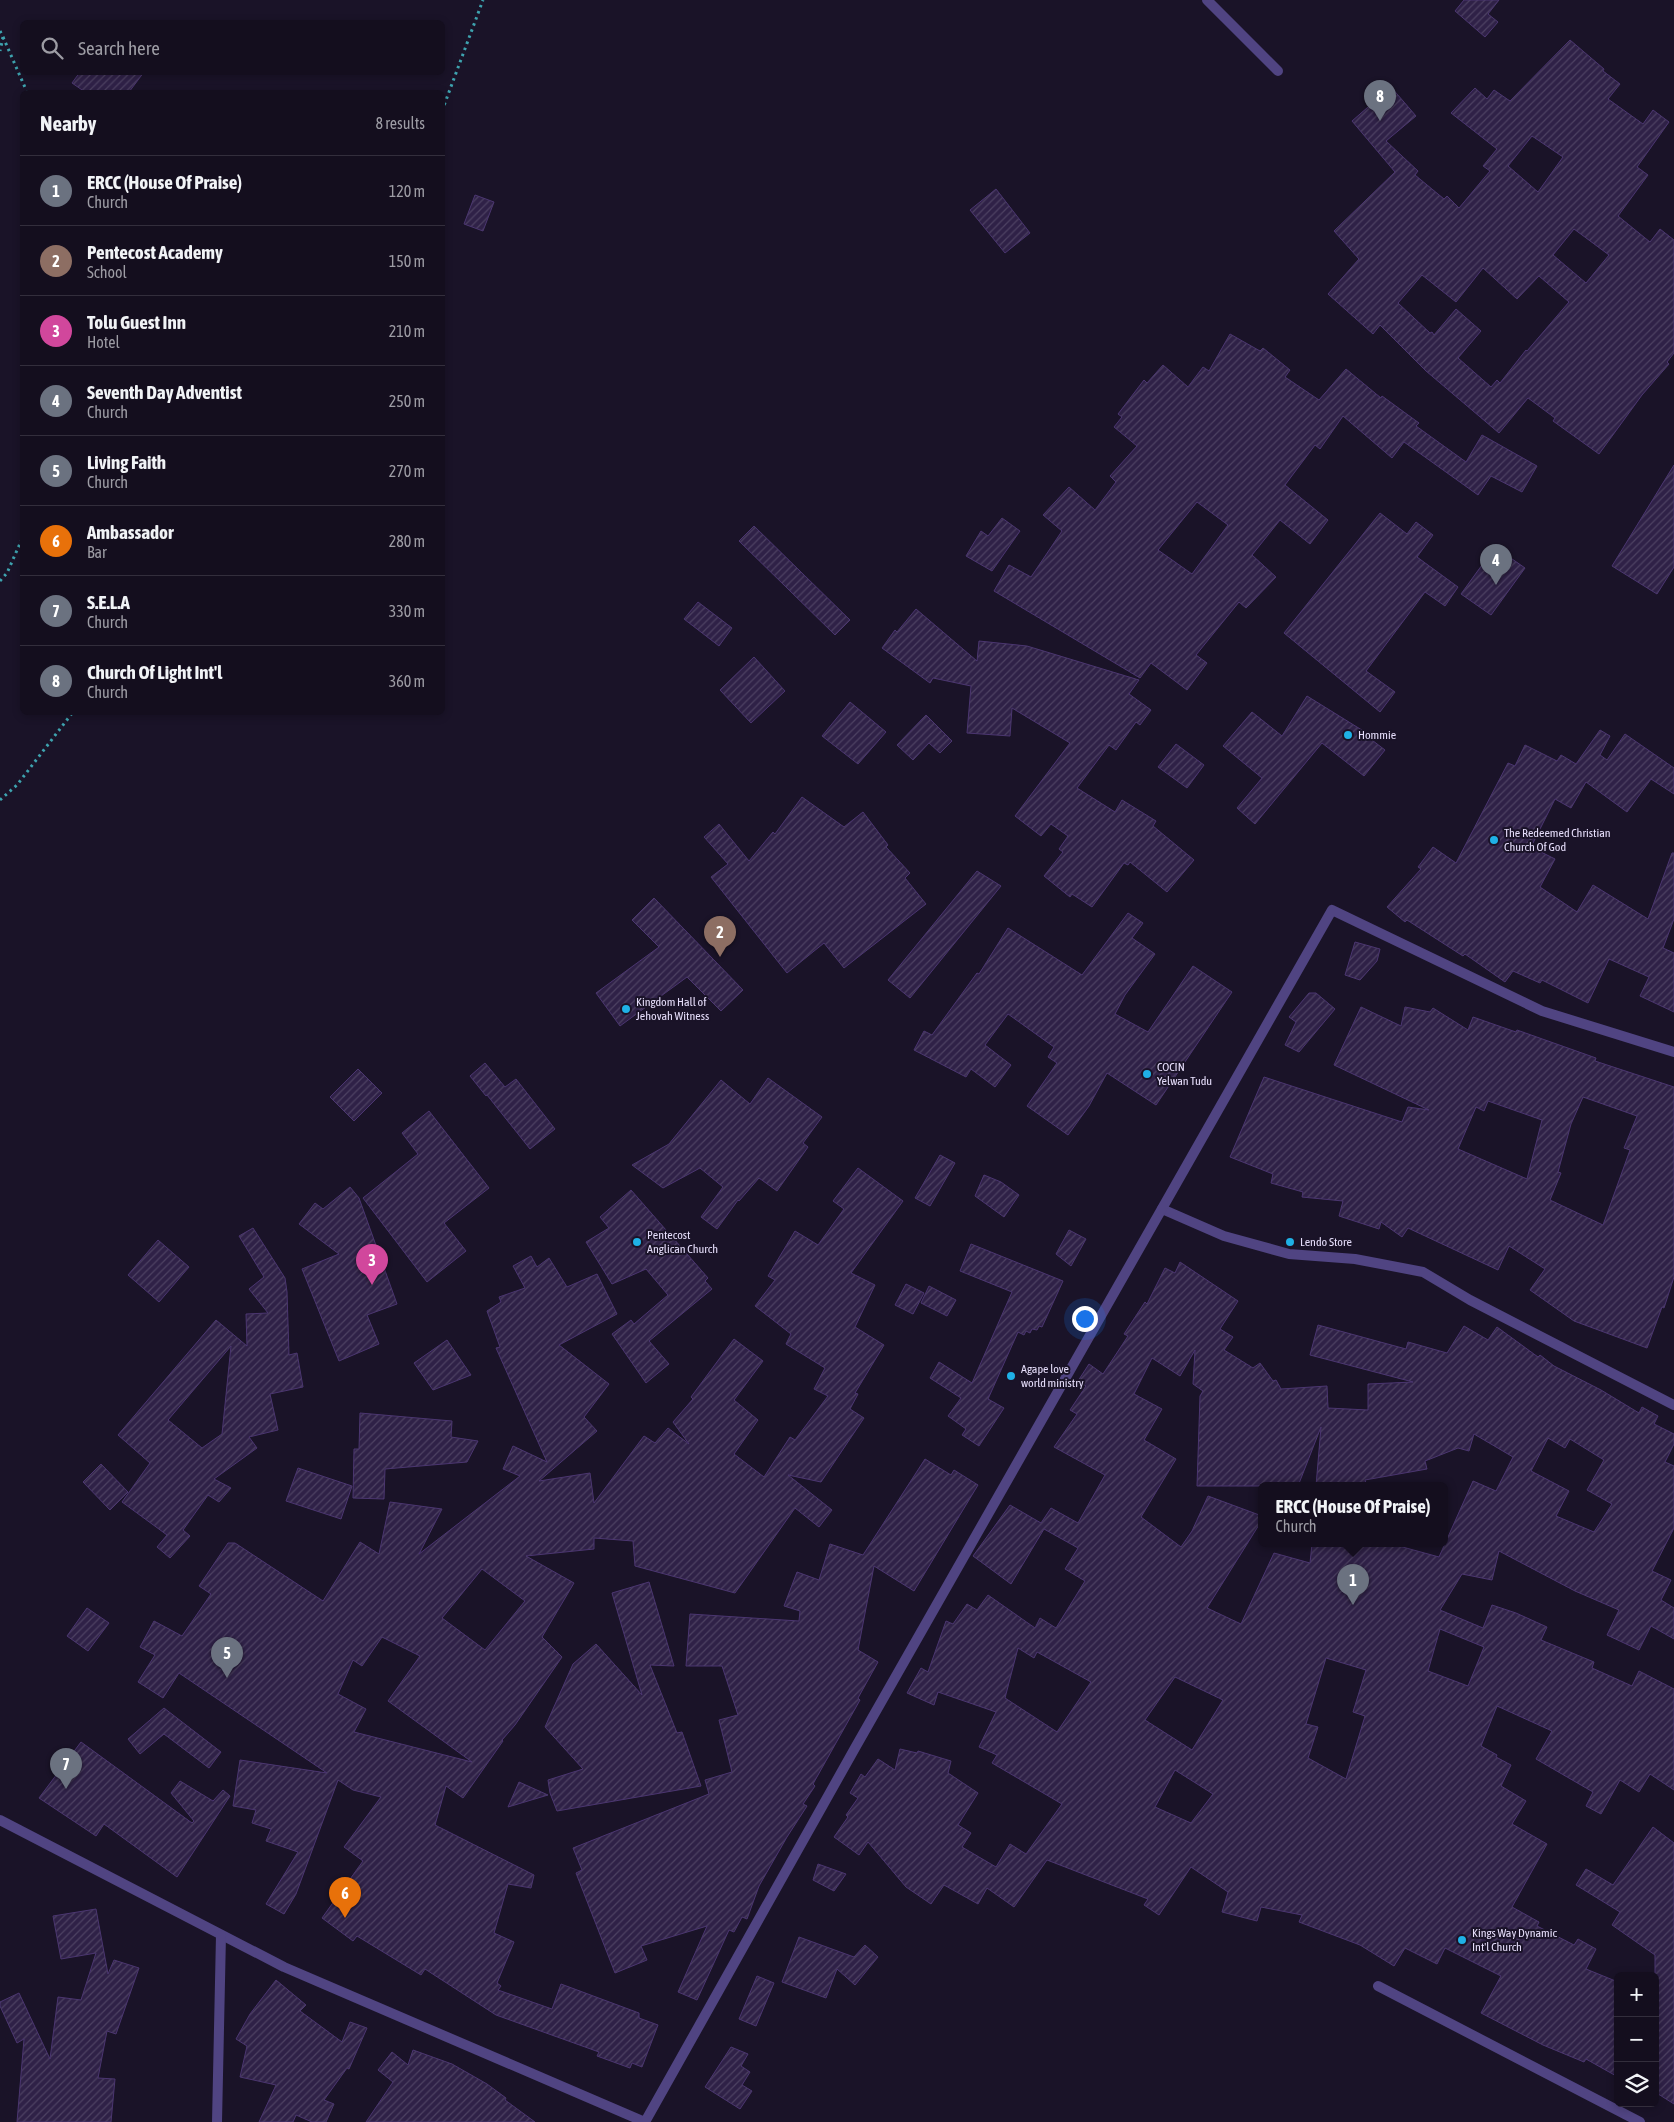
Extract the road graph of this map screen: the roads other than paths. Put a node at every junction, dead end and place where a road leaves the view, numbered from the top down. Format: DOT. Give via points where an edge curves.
graph roads {
  1 [pos="1206,0"];
  2 [pos="1278,71"];
  3 [pos="1674,1052"];
  4 [pos="1162,1210"];
  5 [pos="1674,1405"];
  6 [pos="0,1820"];
  7 [pos="221,1935"];
  8 [pos="1378,1986"];
  9 [pos="217,2122"];
  10 [pos="645,2122"];
  11 [pos="1640,2122"];
  1 -- 2 [label="street"];
  3 -- 4 [label="street" via="1542,1011 1332,910"];
  4 -- 5 [label="street" via="1224,1236 1289,1254 1355,1259 1423,1272 1470,1300"];
  4 -- 10 [label="street"];
  6 -- 7 [label="street"];
  7 -- 9 [label="street"];
  7 -- 10 [label="street" via="284,1967"];
  8 -- 11 [label="street"];
}
